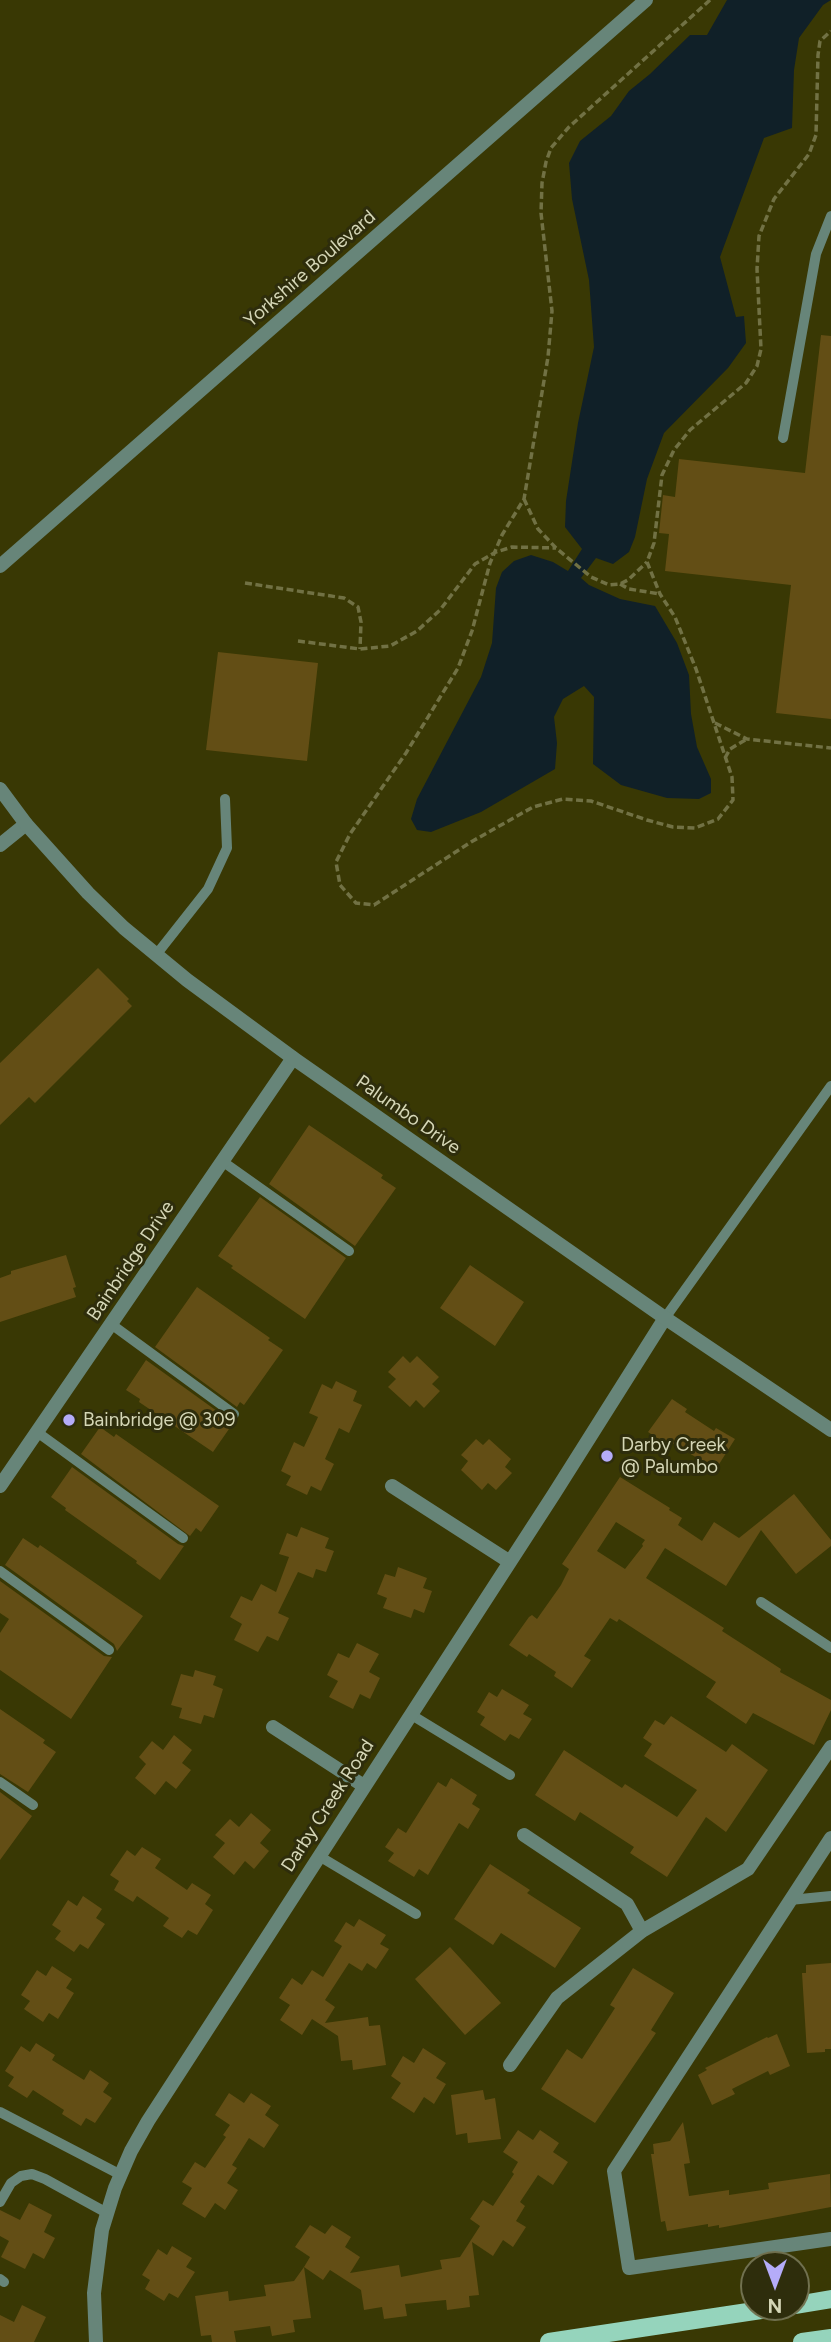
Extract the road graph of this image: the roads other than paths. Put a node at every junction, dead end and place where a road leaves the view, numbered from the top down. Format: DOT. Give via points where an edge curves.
graph roads {
  1 [pos="646,0"];
  2 [pos="831,216"];
  3 [pos="783,438"];
  4 [pos="0,566"];
  5 [pos="0,789"];
  6 [pos="225,799"];
  7 [pos="26,824"];
  8 [pos="0,845"];
  9 [pos="156,955"];
  10 [pos="293,1058"];
  11 [pos="831,1086"];
  12 [pos="222,1161"];
  13 [pos="349,1251"];
  14 [pos="665,1318"];
  15 [pos="111,1324"];
  16 [pos="234,1414"];
  17 [pos="831,1430"];
  18 [pos="37,1432"];
  19 [pos="0,1486"];
  20 [pos="392,1486"];
  21 [pos="183,1538"];
  22 [pos="510,1562"];
  23 [pos="0,1571"];
  24 [pos="761,1602"];
  25 [pos="831,1648"];
  26 [pos="110,1650"];
  27 [pos="410,1714"];
  28 [pos="273,1727"];
  29 [pos="831,1747"];
  30 [pos="510,1775"];
  31 [pos="0,1782"];
  32 [pos="364,1786"];
  33 [pos="33,1805"];
  34 [pos="524,1835"];
  35 [pos="831,1838"];
  36 [pos="319,1856"];
  37 [pos="831,1896"];
  38 [pos="790,1900"];
  39 [pos="416,1914"];
  40 [pos="642,1931"];
  41 [pos="510,2065"];
  42 [pos="0,2112"];
  43 [pos="121,2175"];
  44 [pos="0,2202"];
  45 [pos="107,2213"];
  46 [pos="831,2239"];
  47 [pos="831,2300"];
  48 [pos="810,2303"];
  49 [pos="740,2313"];
  50 [pos="831,2338"];
  51 [pos="96,2342"];
  52 [pos="549,2342"];
  53 [pos="802,2342"];
  1 -- 4 [label="street, Yorkshire Boulevard"];
  2 -- 3 [label="lane" via="816,254"];
  5 -- 7 [label="street, Palumbo Drive"];
  6 -- 9 [label="lane" via="227,848 208,889"];
  7 -- 8 [label="street"];
  7 -- 9 [label="street, Palumbo Drive" via="88,893"];
  9 -- 10 [label="street, Palumbo Drive"];
  10 -- 12 [label="street, Bainbridge Drive"];
  10 -- 14 [label="street, Palumbo Drive"];
  11 -- 14 [label="lane"];
  12 -- 13 [label="lane"];
  12 -- 15 [label="street, Bainbridge Drive"];
  14 -- 17 [label="street, Palumbo Drive"];
  14 -- 22 [label="street, Darby Creek Road"];
  15 -- 16 [label="lane"];
  15 -- 18 [label="street, Bainbridge Drive"];
  18 -- 19 [label="street, Bainbridge Drive"];
  18 -- 21 [label="lane"];
  20 -- 22 [label="street"];
  22 -- 27 [label="street, Darby Creek Road"];
  23 -- 26 [label="lane"];
  24 -- 25 [label="lane"];
  27 -- 30 [label="lane"];
  27 -- 32 [label="street, Darby Creek Road"];
  28 -- 32 [label="street"];
  29 -- 40 [label="street" via="748,1869"];
  31 -- 33 [label="lane"];
  32 -- 36 [label="street, Darby Creek Road"];
  34 -- 40 [label="street" via="627,1904"];
  35 -- 38 [label="street"];
  36 -- 39 [label="lane"];
  36 -- 43 [label="street, Darby Creek Road" via="148,2121"];
  37 -- 38 [label="lane"];
  38 -- 46 [label="street" via="614,2171 629,2268"];
  40 -- 41 [label="street" via="557,1998"];
  42 -- 43 [label="lane"];
  43 -- 45 [label="street, Darby Creek Road"];
  44 -- 45 [label="lane" via="11,2183 32,2174"];
  45 -- 51 [label="street, Darby Creek Road" via="94,2293"];
  47 -- 48 [label="main road"];
  49 -- 52 [label="main road"];
  50 -- 53 [label="main road"];
}
